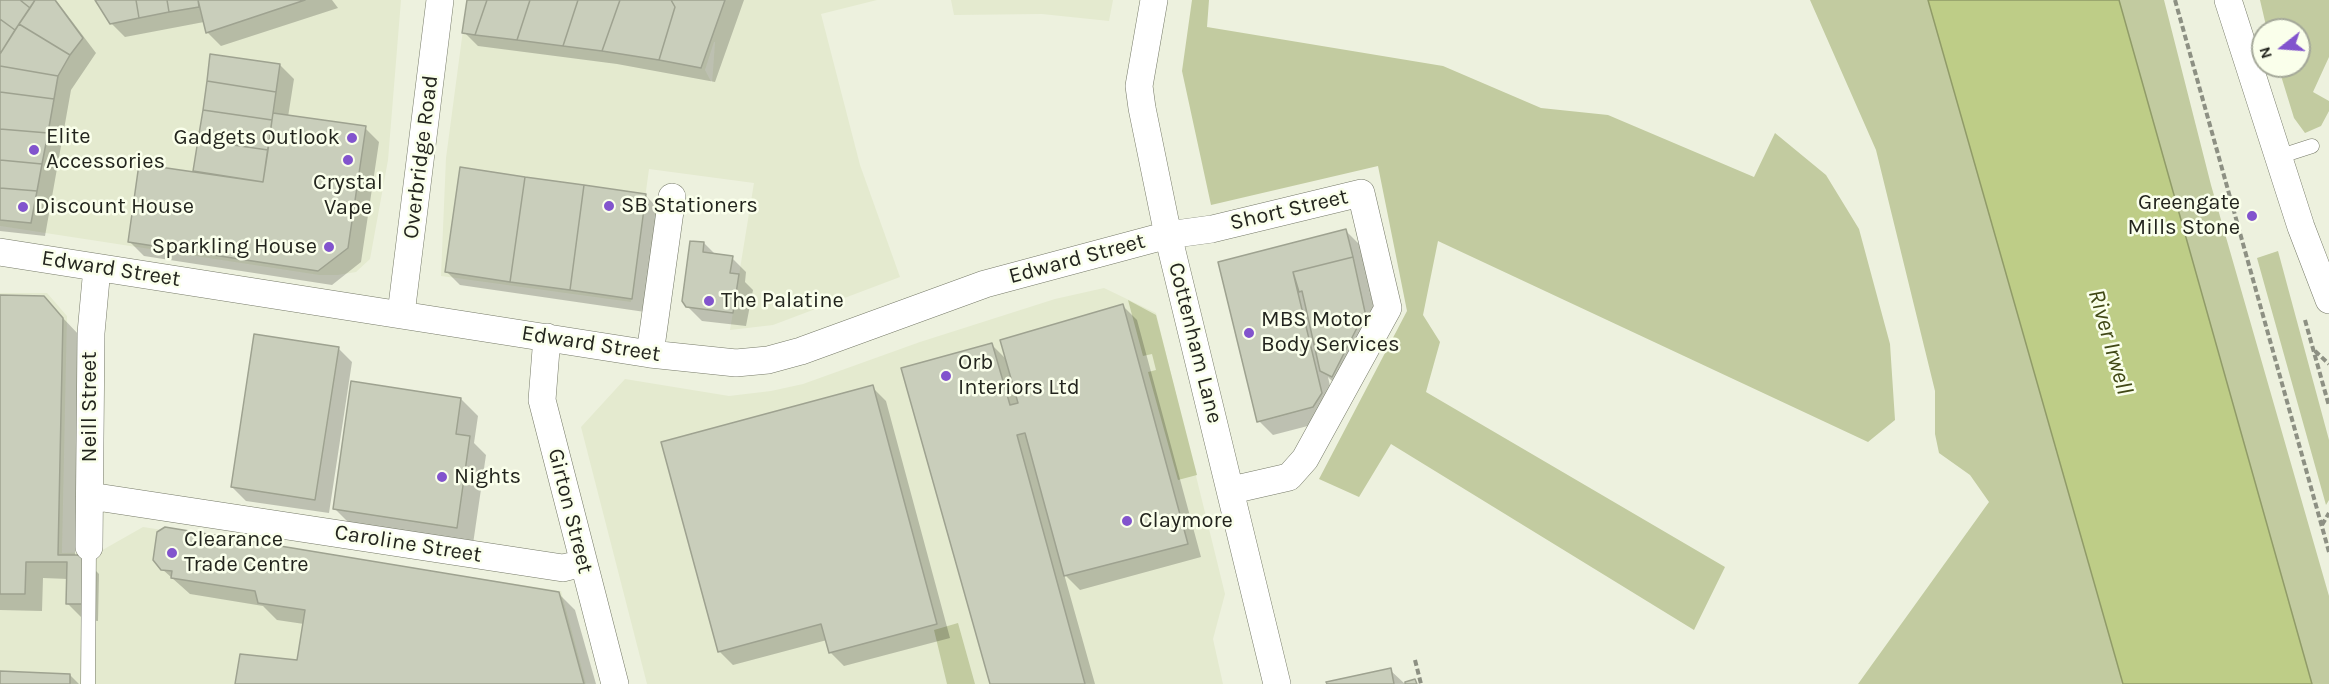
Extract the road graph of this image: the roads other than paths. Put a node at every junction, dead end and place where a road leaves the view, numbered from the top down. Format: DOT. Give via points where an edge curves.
graph roads {
  1 [pos="440,0"];
  2 [pos="1154,0"];
  3 [pos="2228,0"];
  4 [pos="2312,146"];
  5 [pos="2278,157"];
  6 [pos="672,197"];
  7 [pos="1168,235"];
  8 [pos="0,252"];
  9 [pos="97,268"];
  10 [pos="2329,300"];
  11 [pos="401,314"];
  12 [pos="547,337"];
  13 [pos="650,354"];
  14 [pos="1232,490"];
  15 [pos="90,496"];
  16 [pos="89,547"];
  17 [pos="583,563"];
  18 [pos="88,684"];
  19 [pos="615,684"];
  20 [pos="1277,684"];
  1 -- 11 [label="street, Overbridge Road"];
  2 -- 7 [label="street, Cottenham Lane" via="1139,86"];
  3 -- 5 [label="street"];
  4 -- 5 [label="lane"];
  5 -- 10 [label="street"];
  6 -- 13 [label="street"];
  7 -- 13 [label="street, Edward Street" via="985,284 768,360 736,363"];
  7 -- 14 [label="street, Cottenham Lane"];
  7 -- 14 [label="street, Short Street" via="1212,229 1361,193 1388,308 1305,459 1289,477"];
  8 -- 9 [label="street, Edward Street"];
  9 -- 11 [label="street, Edward Street"];
  9 -- 15 [label="street, Neill Street" via="91,333"];
  11 -- 12 [label="street, Edward Street"];
  12 -- 13 [label="street, Edward Street"];
  12 -- 17 [label="street, Girton Street" via="542,400"];
  14 -- 20 [label="street, Cottenham Lane"];
  15 -- 16 [label="street, Neill Street"];
  15 -- 17 [label="street, Caroline Street" via="563,568"];
  16 -- 18 [label="lane"];
  17 -- 19 [label="street, Girton Street"];
}
